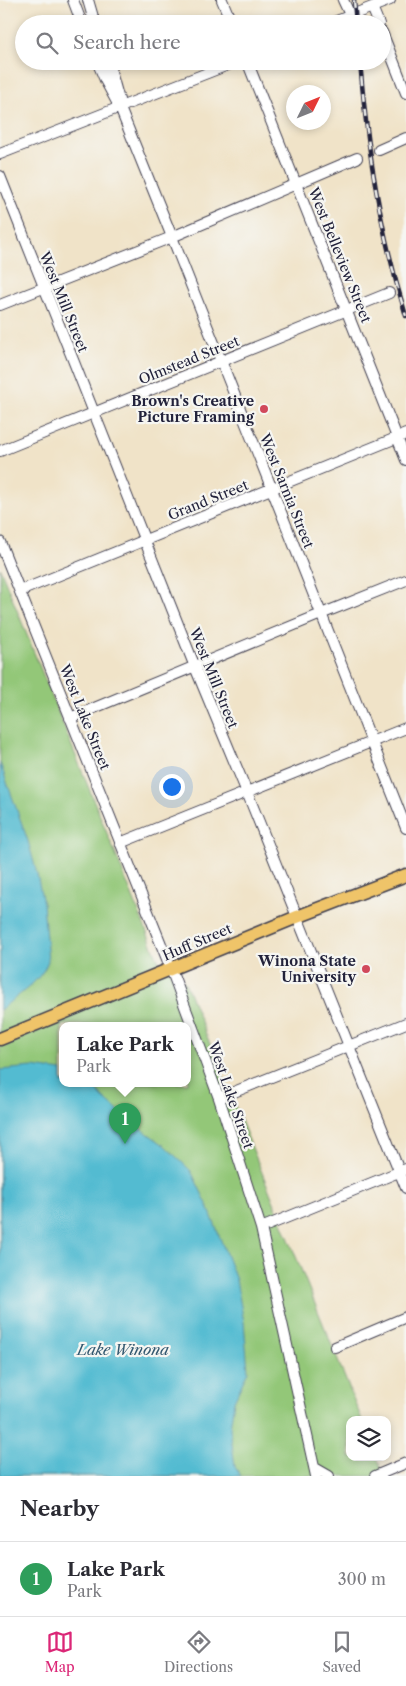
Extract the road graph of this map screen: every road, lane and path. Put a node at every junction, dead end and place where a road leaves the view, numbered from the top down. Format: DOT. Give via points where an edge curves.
graph roads {
  1 [pos="73,0"];
  2 [pos="88,0"];
  3 [pos="222,0"];
  4 [pos="343,0"];
  5 [pos="390,0"];
  6 [pos="372,7"];
  7 [pos="79,15"];
  8 [pos="92,15"];
  9 [pos="228,15"];
  10 [pos="350,15"];
  11 [pos="375,15"];
  12 [pos="391,55"];
  13 [pos="100,70"];
  14 [pos="111,70"];
  15 [pos="215,70"];
  16 [pos="251,70"];
  17 [pos="406,93"];
  18 [pos="120,108"];
  19 [pos="406,138"];
  20 [pos="379,150"];
  21 [pos="0,154"];
  22 [pos="357,158"];
  23 [pos="0,176"];
  24 [pos="296,183"];
  25 [pos="172,236"];
  26 [pos="44,287"];
  27 [pos="389,293"];
  28 [pos="0,305"];
  29 [pos="348,310"];
  30 [pos="221,362"];
  31 [pos="94,414"];
  32 [pos="402,436"];
  33 [pos="0,451"];
  34 [pos="406,460"];
  35 [pos="272,488"];
  36 [pos="145,540"];
  37 [pos="0,542"];
  38 [pos="406,580"];
  39 [pos="20,591"];
  40 [pos="321,614"];
  41 [pos="195,667"];
  42 [pos="70,718"];
  43 [pos="406,728"];
  44 [pos="372,742"];
  45 [pos="247,792"];
  46 [pos="406,828"];
  47 [pos="120,843"];
  48 [pos="406,875"];
  49 [pos="297,917"];
  50 [pos="172,970"];
  51 [pos="406,1023"];
  52 [pos="0,1038"];
  53 [pos="349,1046"];
  54 [pos="219,1098"];
  55 [pos="403,1170"];
  56 [pos="406,1188"];
  57 [pos="261,1228"];
  58 [pos="406,1317"];
  59 [pos="334,1347"];
  60 [pos="406,1463"];
  61 [pos="315,1472"];
  62 [pos="329,1476"];
  63 [pos="375,1476"];
  1 -- 7 [label="street"];
  2 -- 8 [label="street"];
  3 -- 9 [label="street"];
  4 -- 10 [label="street"];
  5 -- 6 [label="street"];
  6 -- 10 [label="street"];
  6 -- 11 [label="street"];
  12 -- 17 [label="street"];
  13 -- 18 [label="street, West Sarnia Street"];
  14 -- 18 [label="street, West Sarnia Street"];
  15 -- 18 [label="street"];
  16 -- 24 [label="street, West Belleview Street"];
  18 -- 21 [label="street"];
  18 -- 25 [label="street, West Sarnia Street"];
  19 -- 20 [label="street"];
  22 -- 24 [label="street"];
  23 -- 26 [label="street, West Mill Street"];
  24 -- 25 [label="street"];
  24 -- 29 [label="street, West Belleview Street"];
  25 -- 26 [label="street"];
  25 -- 30 [label="street, West Sarnia Street"];
  26 -- 28 [label="street"];
  26 -- 31 [label="street, West Mill Street"];
  27 -- 29 [label="street, Olmstead Street"];
  29 -- 30 [label="street, Olmstead Street"];
  29 -- 32 [label="street, West Belleview Street"];
  30 -- 31 [label="street, Olmstead Street"];
  30 -- 35 [label="street, West Sarnia Street"];
  31 -- 33 [label="street, Olmstead Street"];
  31 -- 36 [label="street, West Mill Street"];
  32 -- 34 [label="street, West Belleview Street"];
  32 -- 35 [label="street, Grand Street"];
  35 -- 36 [label="street, Grand Street"];
  35 -- 40 [label="street, West Sarnia Street"];
  36 -- 39 [label="street, Grand Street"];
  36 -- 41 [label="street, West Mill Street"];
  37 -- 39 [label="street, West Lake Street"];
  38 -- 40 [label="street"];
  39 -- 42 [label="street, West Lake Street"];
  40 -- 41 [label="street"];
  40 -- 44 [label="street, West Sarnia Street"];
  41 -- 42 [label="street"];
  41 -- 45 [label="street, West Mill Street"];
  42 -- 47 [label="street, West Lake Street"];
  43 -- 44 [label="street"];
  44 -- 45 [label="street"];
  44 -- 46 [label="street, West Sarnia Street"];
  45 -- 47 [label="street"];
  45 -- 49 [label="street, West Mill Street"];
  47 -- 50 [label="street, West Lake Street"];
  48 -- 49 [label="main road, Huff Street"];
  49 -- 50 [label="main road, Huff Street"];
  49 -- 53 [label="street, West Mill Street"];
  50 -- 52 [label="main road, Huff Street"];
  50 -- 54 [label="street, West Lake Street"];
  51 -- 53 [label="street"];
  53 -- 54 [label="street"];
  53 -- 55 [label="street, West Mill Street"];
  54 -- 57 [label="street, West Lake Street"];
  55 -- 56 [label="street, West Mill Street"];
  55 -- 57 [label="street"];
  57 -- 61 [label="street, West Lake Street"];
  58 -- 59 [label="street"];
  60 -- 63 [label="street"];
  61 -- 62 [label="street"];
}
